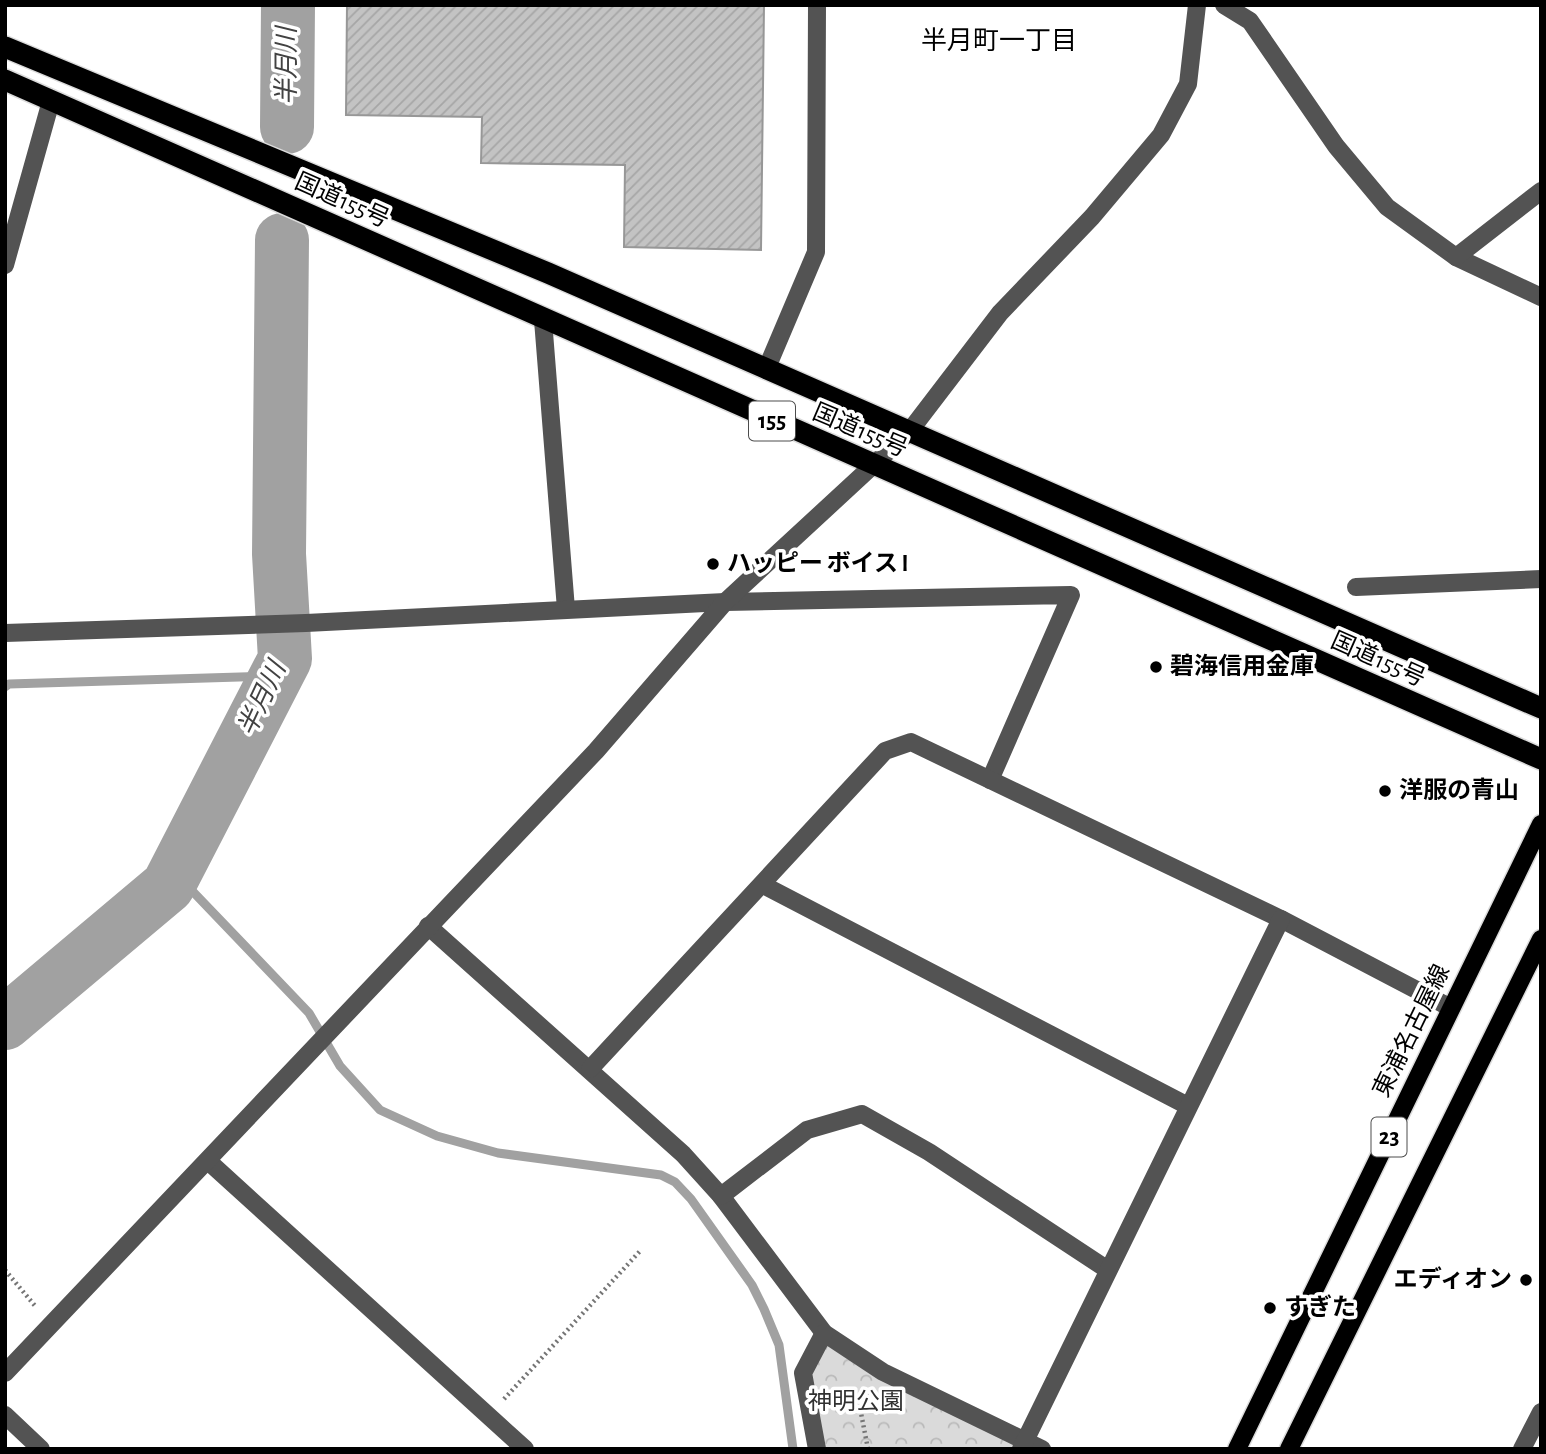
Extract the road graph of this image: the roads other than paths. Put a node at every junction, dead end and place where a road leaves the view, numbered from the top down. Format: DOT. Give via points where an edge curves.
graph roads {
  1 [pos="817,5"];
  2 [pos="1197,5"];
  3 [pos="1224,5"];
  4 [pos="5,47"];
  5 [pos="5,80"];
  6 [pos="51,101"];
  7 [pos="1541,191"];
  8 [pos="1456,257"];
  9 [pos="5,265"];
  10 [pos="1541,298"];
  11 [pos="543,320"];
  12 [pos="766,370"];
  13 [pos="909,432"];
  14 [pos="874,465"];
  15 [pos="1541,579"];
  16 [pos="1356,587"];
  17 [pos="725,602"];
  18 [pos="566,609"];
  19 [pos="5,633"];
  20 [pos="1541,708"];
  21 [pos="1541,759"];
  22 [pos="990,780"];
  23 [pos="1541,824"];
  24 [pos="763,885"];
  25 [pos="1281,919"];
  26 [pos="428,926"];
  27 [pos="1541,939"];
  28 [pos="1451,1009"];
  29 [pos="590,1069"];
  30 [pos="1188,1106"];
  31 [pos="208,1161"];
  32 [pos="721,1196"];
  33 [pos="1108,1270"];
  34 [pos="824,1334"];
  35 [pos="5,1373"];
  36 [pos="1541,1412"];
  37 [pos="5,1415"];
  38 [pos="1023,1444"];
  39 [pos="41,1449"];
  40 [pos="525,1449"];
  41 [pos="817,1449"];
  42 [pos="1042,1449"];
  43 [pos="1237,1449"];
  44 [pos="1289,1449"];
  45 [pos="1522,1449"];
  1 -- 12 [label="street" via="816,252"];
  2 -- 13 [label="street" via="1188,84 1161,135 1092,217 1000,313"];
  3 -- 8 [label="street" via="1250,21 1336,146 1387,207"];
  4 -- 12 [label="highway, 国道155号 / 155"];
  5 -- 6 [label="highway, 国道155号 / 155"];
  6 -- 9 [label="street"];
  6 -- 11 [label="highway, 国道155号 / 155"];
  7 -- 8 [label="street"];
  8 -- 10 [label="street"];
  11 -- 14 [label="highway, 国道155号 / 155"];
  11 -- 18 [label="street"];
  12 -- 13 [label="highway, 国道155号 / 155"];
  13 -- 14 [label="street"];
  13 -- 20 [label="highway, 国道155号 / 155"];
  14 -- 17 [label="street"];
  14 -- 21 [label="highway, 国道155号 / 155"];
  15 -- 16 [label="street"];
  17 -- 18 [label="street"];
  17 -- 22 [label="street" via="1071,595"];
  17 -- 26 [label="street" via="596,751"];
  18 -- 19 [label="street"];
  22 -- 24 [label="street" via="911,743 885,751"];
  22 -- 25 [label="street"];
  23 -- 28 [label="main road, 東浦名古屋線 / 23"];
  24 -- 29 [label="street"];
  24 -- 30 [label="street"];
  25 -- 28 [label="street"];
  25 -- 30 [label="street"];
  26 -- 29 [label="street"];
  26 -- 31 [label="street"];
  27 -- 44 [label="main road, 23"];
  28 -- 43 [label="main road, 東浦名古屋線 / 23"];
  29 -- 32 [label="street" via="683,1154"];
  30 -- 33 [label="street"];
  31 -- 35 [label="street"];
  31 -- 40 [label="street"];
  32 -- 33 [label="street" via="807,1130 862,1114 929,1152"];
  32 -- 34 [label="street"];
  33 -- 38 [label="street"];
  34 -- 38 [label="street" via="883,1372"];
  34 -- 41 [label="street" via="803,1373"];
  36 -- 45 [label="street"];
  37 -- 39 [label="street"];
  38 -- 42 [label="street"];
}
